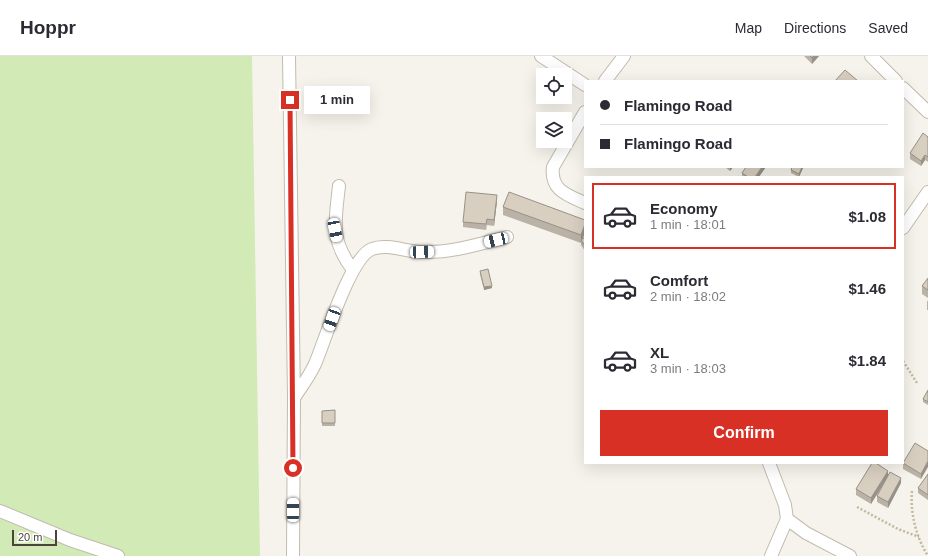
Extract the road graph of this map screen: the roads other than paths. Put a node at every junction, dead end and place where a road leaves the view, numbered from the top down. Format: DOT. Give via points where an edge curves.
graph roads {
  1 [pos="289,56"];
  2 [pos="541,56"];
  3 [pos="624,56"];
  4 [pos="871,56"];
  5 [pos="606,80"];
  6 [pos="895,80"];
  7 [pos="584,84"];
  8 [pos="904,89"];
  9 [pos="928,112"];
  10 [pos="584,114"];
  11 [pos="339,186"];
  12 [pos="928,192"];
  13 [pos="584,203"];
  14 [pos="904,227"];
  15 [pos="507,237"];
  16 [pos="353,270"];
  17 [pos="294,398"];
  18 [pos="769,464"];
  19 [pos="0,511"];
  20 [pos="787,519"];
  21 [pos="118,556"];
  22 [pos="293,556"];
  23 [pos="771,556"];
  24 [pos="850,556"];
  1 -- 17 [label="street"];
  2 -- 7 [label="street"];
  3 -- 5 [label="street"];
  4 -- 6 [label="street"];
  8 -- 9 [label="street"];
  10 -- 13 [label="street" via="553,167 552,177 556,186 567,195"];
  11 -- 16 [label="street" via="335,230 341,252"];
  12 -- 14 [label="street"];
  15 -- 16 [label="street" via="438,252 372,249 360,257"];
  16 -- 17 [label="street" via="314,366"];
  17 -- 22 [label="street"];
  18 -- 20 [label="street" via="785,505"];
  19 -- 21 [label="street" via="70,540"];
  20 -- 23 [label="street"];
  20 -- 24 [label="street" via="806,533"];
}
